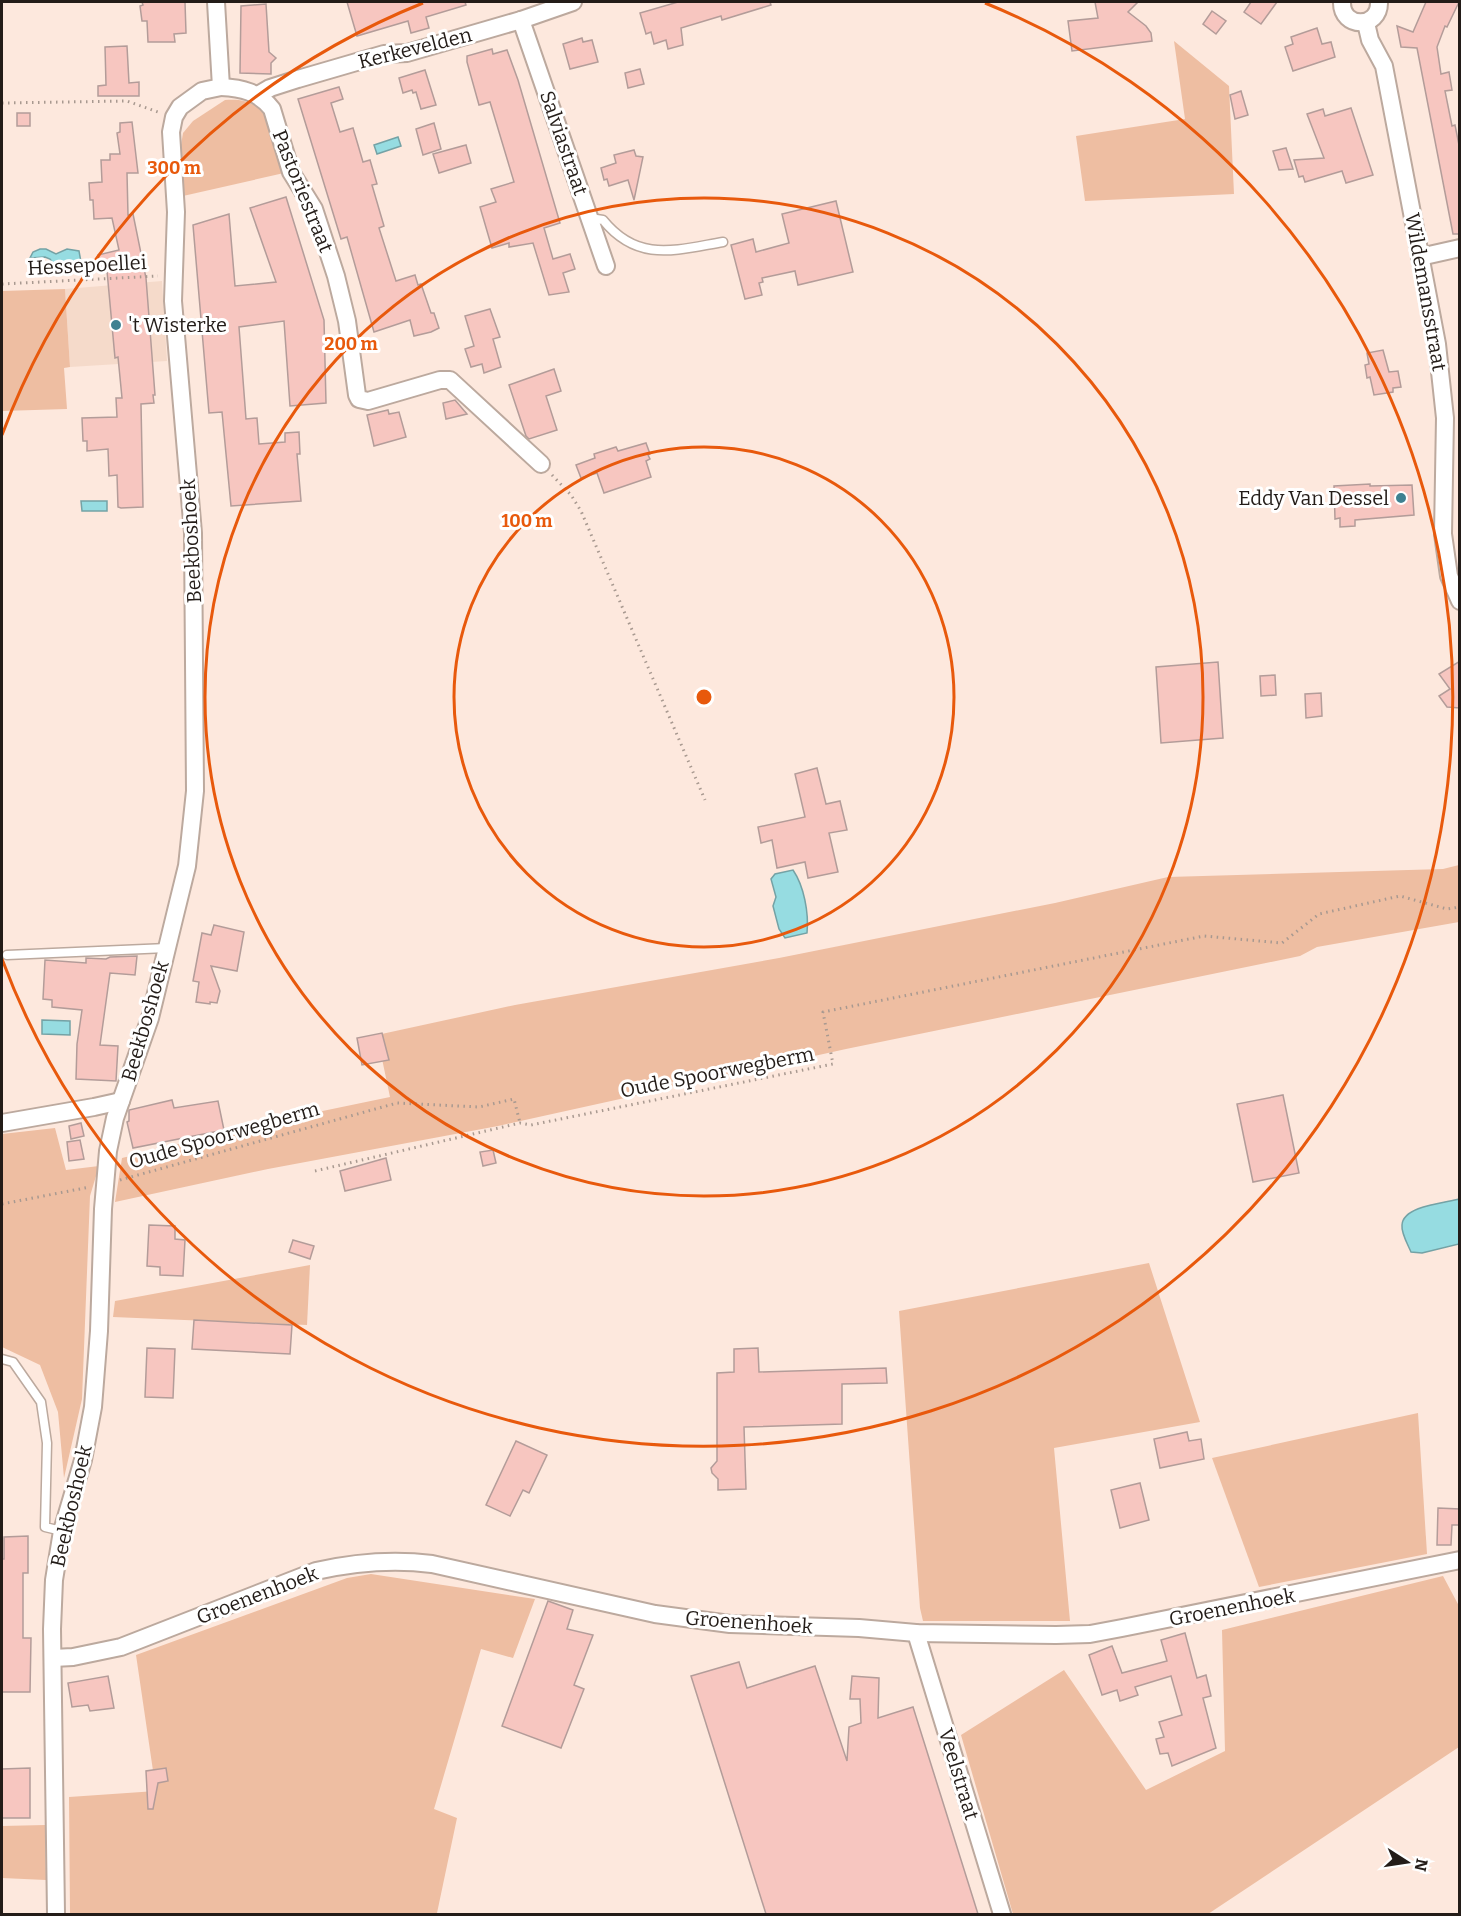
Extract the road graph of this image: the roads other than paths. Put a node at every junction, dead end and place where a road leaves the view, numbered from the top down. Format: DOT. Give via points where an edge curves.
graph roads {
  1 [pos="216,2"];
  2 [pos="573,2"];
  3 [pos="1342,2"];
  4 [pos="1379,2"];
  5 [pos="521,20"];
  6 [pos="1366,22"];
  7 [pos="221,87"];
  8 [pos="258,95"];
  9 [pos="589,218"];
  10 [pos="723,242"];
  11 [pos="1460,249"];
  12 [pos="1420,257"];
  13 [pos="606,266"];
  14 [pos="541,464"];
  15 [pos="1460,601"];
  16 [pos="166,948"];
  17 [pos="7,955"];
  18 [pos="121,1101"];
  19 [pos="2,1123"];
  20 [pos="2,1359"];
  21 [pos="62,1531"];
  22 [pos="1460,1560"];
  23 [pos="916,1633"];
  24 [pos="53,1658"];
  25 [pos="56,1914"];
  26 [pos="1002,1914"];
  1 -- 7 [label="street"];
  2 -- 5 [label="street, Kerkevelden"];
  3 -- 6 [label="street" via="1345,16 1358,23"];
  4 -- 6 [label="street" via="1377,13"];
  5 -- 8 [label="street, Kerkevelden" via="407,53 384,54 298,78"];
  5 -- 9 [label="street, Salviastraat"];
  6 -- 12 [label="street, Wildemansstraat" via="1370,40 1384,66"];
  7 -- 8 [label="street"];
  7 -- 16 [label="street, Beekboshoek" via="202,91 180,107 174,117 170,146 176,212 173,301 193,534 196,759 186,866"];
  8 -- 14 [label="street, Pastoriestraat" via="272,109 291,172 314,209 347,321 359,399 368,401 450,380"];
  9 -- 10 [label="lane" via="603,220 619,237 642,249 665,251"];
  9 -- 13 [label="street, Salviastraat"];
  11 -- 12 [label="street"];
  12 -- 15 [label="street, Wildemansstraat" via="1437,345 1445,418 1443,534 1449,576"];
  16 -- 17 [label="lane"];
  16 -- 18 [label="street, Beekboshoek" via="145,1033"];
  18 -- 19 [label="street, Beekboshoek"];
  18 -- 21 [label="street, Beekboshoek" via="108,1151 93,1407 83,1460"];
  20 -- 21 [label="lane" via="13,1362 41,1402 47,1443 45,1527"];
  21 -- 24 [label="street, Beekboshoek" via="54,1580"];
  22 -- 23 [label="street, Groenenhoek" via="1090,1634"];
  23 -- 24 [label="street, Groenenhoek" via="686,1619 432,1564 378,1561 316,1571 121,1647"];
  23 -- 26 [label="street, Veelstraat"];
  24 -- 25 [label="street, Beekboshoek"];
}
